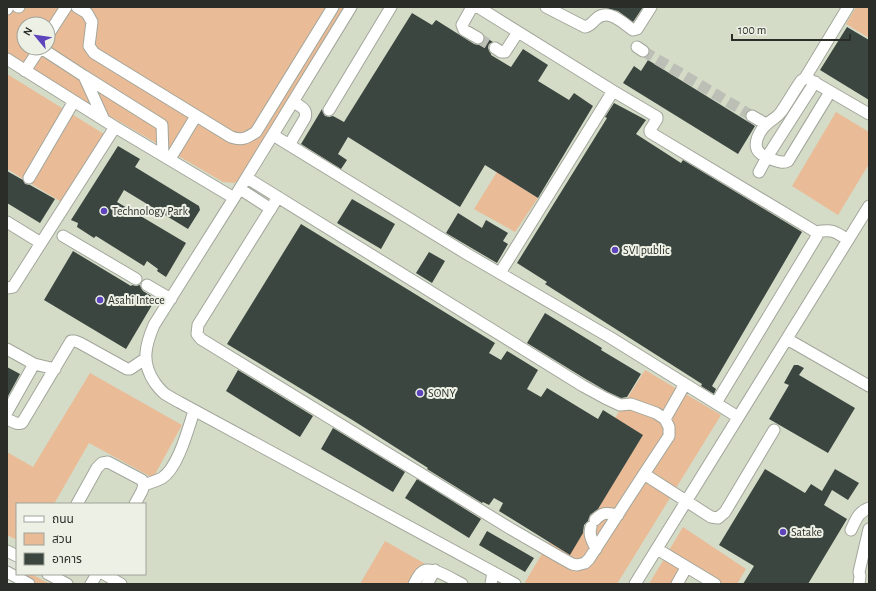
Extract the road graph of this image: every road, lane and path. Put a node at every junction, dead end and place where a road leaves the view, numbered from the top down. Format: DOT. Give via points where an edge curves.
graph roads {
  1 [pos="66,7"];
  2 [pos="77,7"];
  3 [pos="333,7"];
  4 [pos="351,7"];
  5 [pos="391,7"];
  6 [pos="472,7"];
  7 [pos="478,7"];
  8 [pos="546,7"];
  9 [pos="651,7"];
  10 [pos="848,7"];
  11 [pos="56,23"];
  12 [pos="518,32"];
  13 [pos="478,38"];
  14 [pos="495,48"];
  15 [pos="35,56"];
  16 [pos="53,56"];
  17 [pos="7,59"];
  18 [pos="25,71"];
  19 [pos="84,76"];
  20 [pos="810,80"];
  21 [pos="613,91"];
  22 [pos="830,92"];
  23 [pos="74,101"];
  24 [pos="293,102"];
  25 [pos="329,110"];
  26 [pos="869,114"];
  27 [pos="196,116"];
  28 [pos="752,116"];
  29 [pos="104,120"];
  30 [pos="766,124"];
  31 [pos="115,127"];
  32 [pos="273,135"];
  33 [pos="289,145"];
  34 [pos="166,157"];
  35 [pos="767,157"];
  36 [pos="759,172"];
  37 [pos="30,178"];
  38 [pos="247,178"];
  39 [pos="237,194"];
  40 [pos="278,197"];
  41 [pos="869,206"];
  42 [pos="271,209"];
  43 [pos="7,222"];
  44 [pos="816,232"];
  45 [pos="63,236"];
  46 [pos="846,238"];
  47 [pos="41,243"];
  48 [pos="500,273"];
  49 [pos="136,278"];
  50 [pos="147,285"];
  51 [pos="7,288"];
  52 [pos="171,299"];
  53 [pos="786,339"];
  54 [pos="7,349"];
  55 [pos="145,359"];
  56 [pos="34,364"];
  57 [pos="55,369"];
  58 [pos="685,384"];
  59 [pos="869,386"];
  60 [pos="727,410"];
  61 [pos="194,411"];
  62 [pos="7,412"];
  63 [pos="7,419"];
  64 [pos="665,419"];
  65 [pos="774,430"];
  66 [pos="644,474"];
  67 [pos="144,485"];
  68 [pos="686,502"];
  69 [pos="78,503"];
  70 [pos="136,503"];
  71 [pos="869,508"];
  72 [pos="618,514"];
  73 [pos="869,529"];
  74 [pos="851,530"];
  75 [pos="596,549"];
  76 [pos="657,549"];
  77 [pos="7,551"];
  78 [pos="16,556"];
  79 [pos="686,568"];
  80 [pos="435,570"];
  81 [pos="7,572"];
  82 [pos="493,572"];
  83 [pos="50,575"];
  84 [pos="96,575"];
  85 [pos="106,575"];
  86 [pos="863,580"];
  87 [pos="29,584"];
  88 [pos="67,584"];
  89 [pos="90,584"];
  90 [pos="121,584"];
  91 [pos="414,584"];
  92 [pos="427,584"];
  93 [pos="462,584"];
  94 [pos="491,584"];
  95 [pos="516,584"];
  96 [pos="635,584"];
  97 [pos="677,584"];
  98 [pos="715,584"];
  1 -- 11 [label="street"];
  2 -- 27 [label="street" via="87,13 92,22 89,46 94,53"];
  3 -- 27 [label="street" via="256,132 246,139 238,139"];
  4 -- 24 [label="street"];
  5 -- 25 [label="street"];
  6 -- 13 [label="street" via="462,25 464,30"];
  7 -- 12 [label="street"];
  8 -- 9 [label="street" via="585,27 590,26 601,14 607,14 633,30 637,29"];
  10 -- 20 [label="street"];
  12 -- 14 [label="street" via="505,52"];
  12 -- 21 [label="street"];
  15 -- 18 [label="street"];
  16 -- 19 [label="street"];
  17 -- 18 [label="street"];
  18 -- 23 [label="street"];
  19 -- 29 [label="street"];
  19 -- 34 [label="street" via="162,125"];
  20 -- 22 [label="street"];
  20 -- 30 [label="street" via="801,81 781,113"];
  20 -- 35 [label="street"];
  21 -- 44 [label="street" via="657,118 650,130 651,134"];
  21 -- 48 [label="street"];
  22 -- 26 [label="street"];
  22 -- 35 [label="street" via="788,161 785,163"];
  23 -- 29 [label="street"];
  23 -- 37 [label="street"];
  24 -- 32 [label="street"];
  24 -- 33 [label="street" via="304,109 306,114"];
  27 -- 34 [label="street"];
  28 -- 30 [label="street"];
  29 -- 31 [label="street"];
  30 -- 35 [label="street" via="756,144 759,153"];
  31 -- 34 [label="street"];
  31 -- 47 [label="street"];
  32 -- 33 [label="street"];
  32 -- 38 [label="street"];
  33 -- 48 [label="street"];
  34 -- 39 [label="street"];
  35 -- 36 [label="street"];
  38 -- 39 [label="street"];
  38 -- 40 [label="street"];
  39 -- 42 [label="street"];
  39 -- 52 [label="street"];
  40 -- 42 [label="street"];
  40 -- 64 [label="street" via="583,386 620,405 631,404"];
  41 -- 46 [label="street"];
  42 -- 75 [label="street" via="198,325 197,334 201,339 572,564 585,563"];
  43 -- 47 [label="street"];
  44 -- 46 [label="street" via="834,231"];
  44 -- 60 [label="street" via="817,236"];
  45 -- 49 [label="street"];
  46 -- 53 [label="street"];
  47 -- 51 [label="street" via="13,287"];
  48 -- 58 [label="street"];
  50 -- 52 [label="street"];
  52 -- 55 [label="street" via="154,325 148,339"];
  53 -- 59 [label="street"];
  53 -- 60 [label="street"];
  54 -- 56 [label="street"];
  55 -- 57 [label="street" via="127,369 72,341"];
  55 -- 61 [label="street" via="151,378 157,386 165,394"];
  56 -- 57 [label="street"];
  56 -- 62 [label="street"];
  57 -- 63 [label="street" via="22,423 17,424"];
  58 -- 60 [label="street"];
  58 -- 64 [label="street"];
  60 -- 68 [label="street"];
  61 -- 67 [label="street" via="178,455 168,472 162,478"];
  61 -- 82 [label="street"];
  64 -- 66 [label="street" via="669,436"];
  65 -- 68 [label="street" via="725,512 718,518 711,518"];
  66 -- 68 [label="street"];
  66 -- 72 [label="street"];
  67 -- 69 [label="street" via="142,480 108,462 102,463"];
  67 -- 70 [label="street"];
  68 -- 76 [label="street"];
  71 -- 74 [label="street" via="859,513"];
  72 -- 75 [label="street"];
  72 -- 75 [label="street" via="599,515 593,523 590,530"];
  73 -- 86 [label="street" via="860,572"];
  76 -- 79 [label="street"];
  76 -- 96 [label="street"];
  77 -- 78 [label="street"];
  79 -- 97 [label="street"];
  79 -- 98 [label="street"];
  80 -- 91 [label="street" via="421,572"];
  80 -- 92 [label="street"];
  80 -- 93 [label="street"];
  81 -- 87 [label="street"];
  82 -- 94 [label="street"];
  82 -- 95 [label="street"];
  83 -- 88 [label="street"];
  84 -- 89 [label="street"];
  85 -- 90 [label="street"];
}
